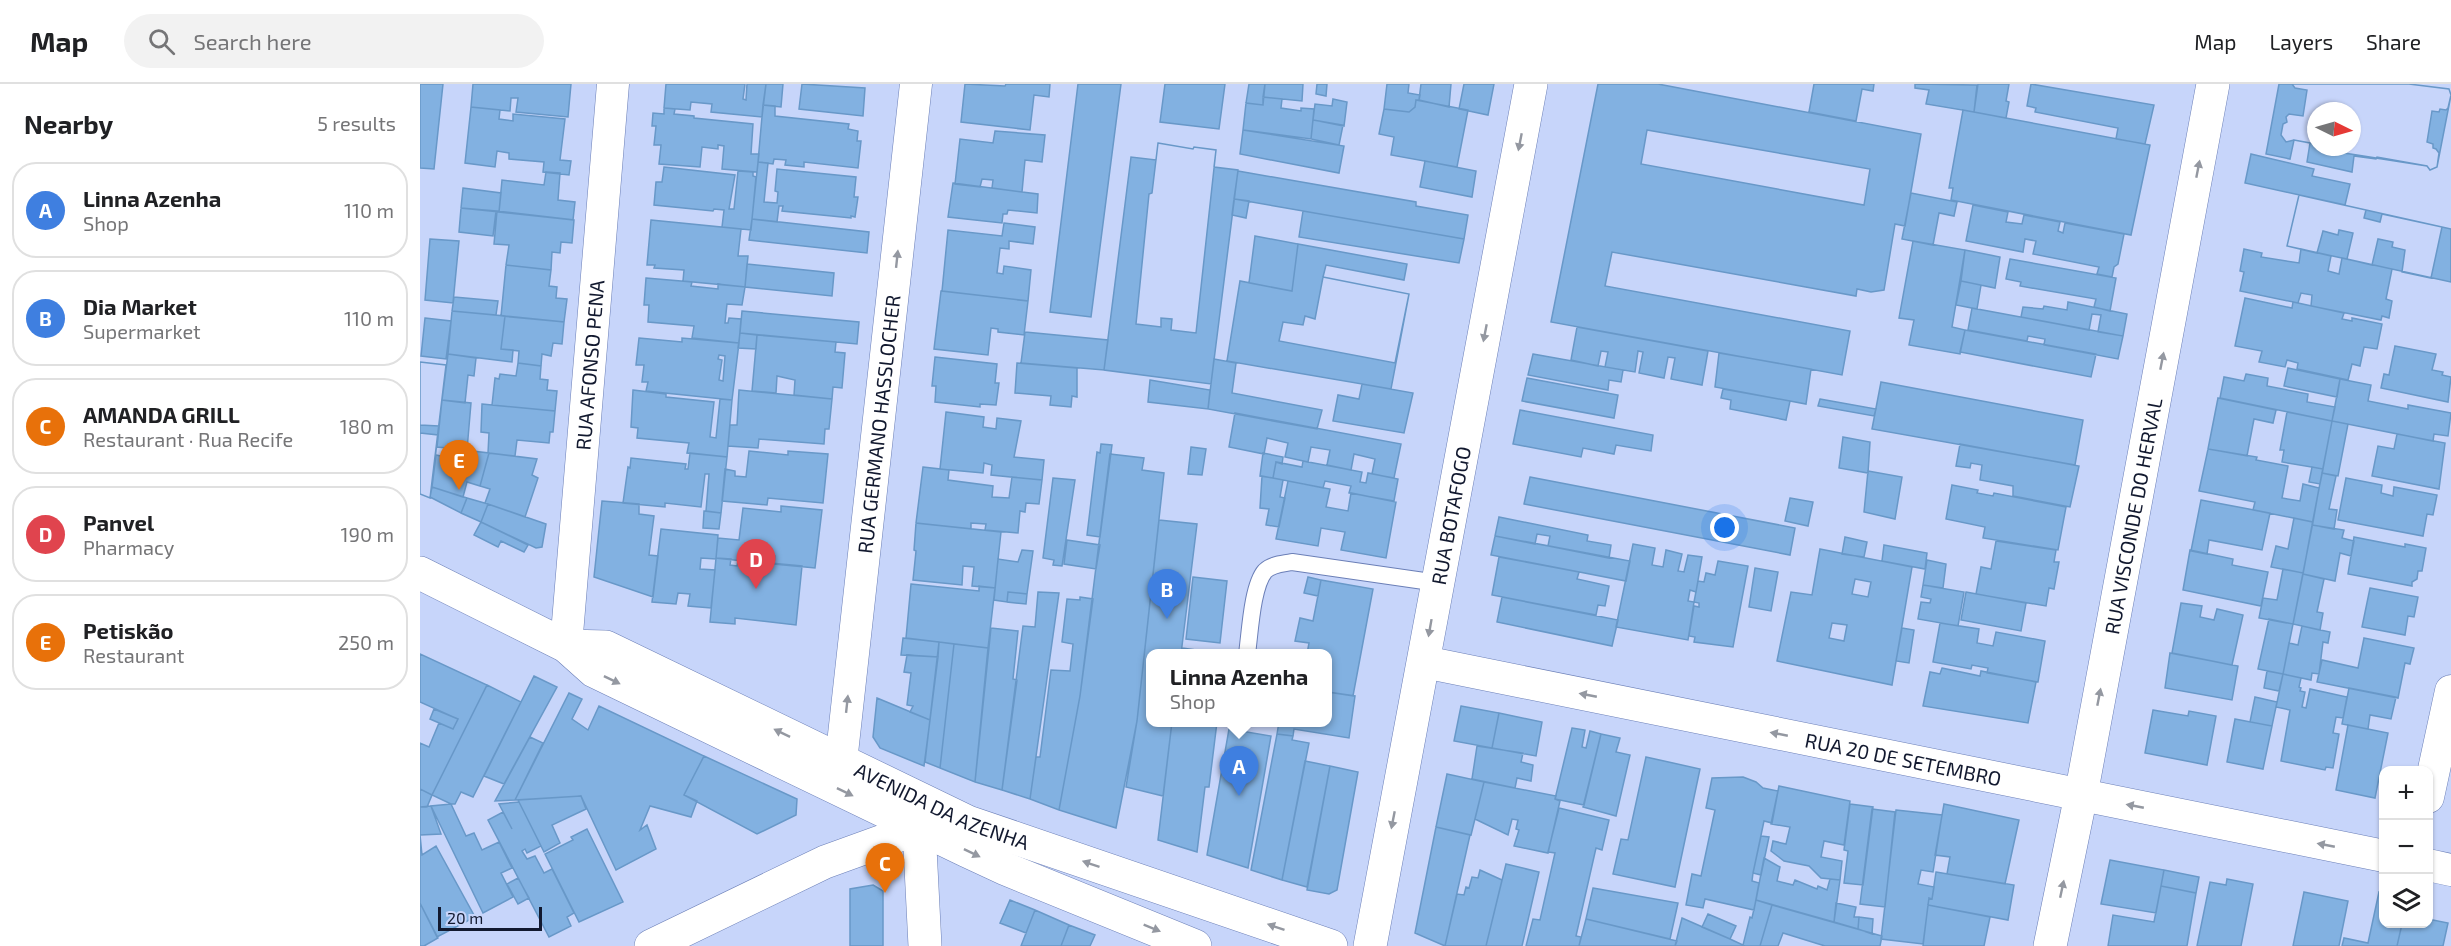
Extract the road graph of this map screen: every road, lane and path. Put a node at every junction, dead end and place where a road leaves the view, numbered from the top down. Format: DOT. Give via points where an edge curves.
graph roads {
  1 [pos="614,84"];
  2 [pos="916,84"];
  3 [pos="1531,84"];
  4 [pos="2213,84"];
  5 [pos="420,573"];
  6 [pos="1438,583"];
  7 [pos="566,646"];
  8 [pos="1248,649"];
  9 [pos="1424,662"];
  10 [pos="2451,691"];
  11 [pos="841,762"];
  12 [pos="2433,774"];
  13 [pos="2081,795"];
  14 [pos="968,822"];
  15 [pos="919,828"];
  16 [pos="2379,855"];
  17 [pos="2433,866"];
  18 [pos="2451,870"];
  19 [pos="651,946"];
  20 [pos="926,946"];
  21 [pos="1195,946"];
  22 [pos="1331,946"];
  23 [pos="1370,946"];
  24 [pos="2050,946"];
  1 -- 7 [label="street, RUA AFONSO PENA"];
  11 -- 2 [label="street, RUA GERMANO HASSLOCHER, one-way"];
  3 -- 6 [label="street, RUA BOTAFOGO, one-way"];
  13 -- 4 [label="street, RUA VISCONDE DO HERVAL, one-way"];
  5 -- 7 [label="street, AVENIDA DA AZENHA"];
  6 -- 8 [label="lane" via="1292,562 1275,565 1265,572 1257,587"];
  6 -- 9 [label="street, RUA BOTAFOGO, one-way"];
  11 -- 7 [label="street, AVENIDA DA AZENHA, one-way" via="606,647"];
  7 -- 15 [label="street, AVENIDA DA AZENHA, one-way" via="594,671"];
  13 -- 9 [label="street, RUA 20 DE SETEMBRO, one-way"];
  9 -- 23 [label="street, RUA BOTAFOGO, one-way"];
  10 -- 12 [label="street"];
  11 -- 14 [label="street, AVENIDA DA AZENHA"];
  16 -- 13 [label="street, RUA 20 DE SETEMBRO, one-way"];
  24 -- 13 [label="street, RUA VISCONDE DO HERVAL, one-way"];
  14 -- 15 [label="street"];
  22 -- 14 [label="street, AVENIDA DA AZENHA, one-way"];
  15 -- 19 [label="street" via="825,862"];
  15 -- 20 [label="street"];
  15 -- 21 [label="street, AVENIDA DA AZENHA, one-way" via="1006,869"];
  17 -- 18 [label="street"];
}
